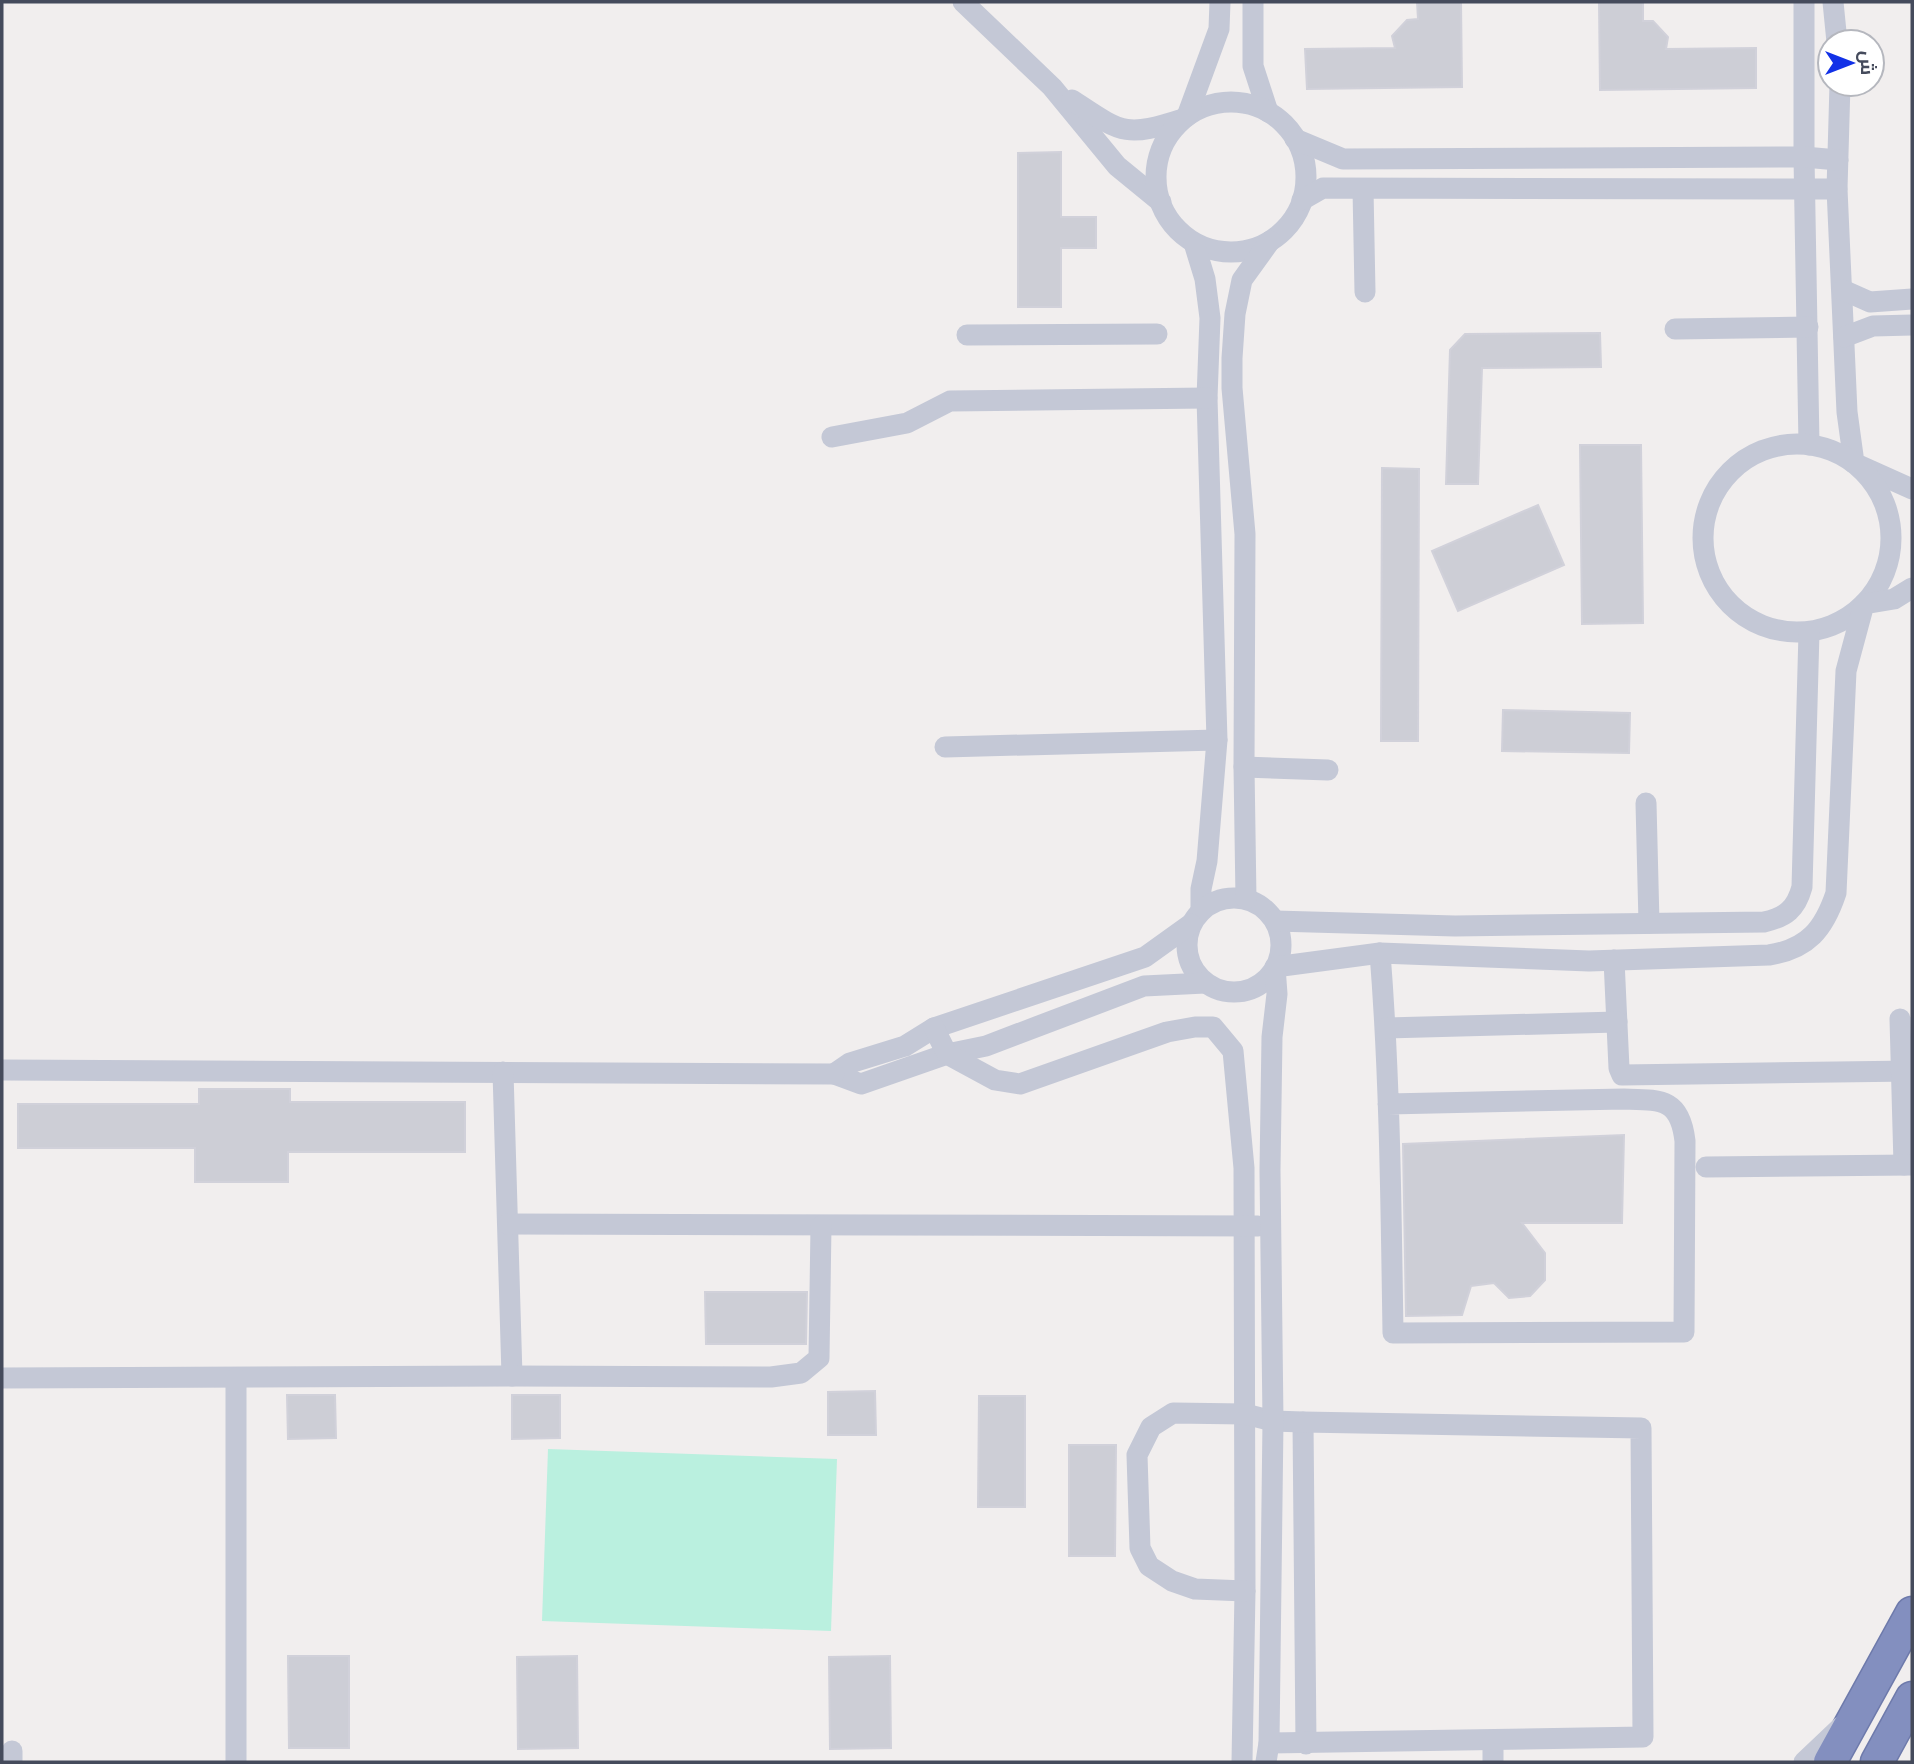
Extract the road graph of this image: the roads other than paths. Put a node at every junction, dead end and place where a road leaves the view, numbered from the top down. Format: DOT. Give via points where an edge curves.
graph roads {
  1 [pos="963,2"];
  2 [pos="1220,2"];
  3 [pos="1253,2"];
  4 [pos="1804,2"];
  5 [pos="1833,2"];
  6 [pos="1836,28"];
  7 [pos="1052,87"];
  8 [pos="1840,98"];
  9 [pos="1268,112"];
  10 [pos="1185,118"];
  11 [pos="1295,139"];
  12 [pos="1804,157"];
  13 [pos="1838,160"];
  14 [pos="1804,188"];
  15 [pos="1363,189"];
  16 [pos="1837,189"];
  17 [pos="1302,200"];
  18 [pos="1161,202"];
  19 [pos="1270,242"];
  20 [pos="1194,243"];
  21 [pos="1843,290"];
  22 [pos="1365,292"];
  23 [pos="1912,299"];
  24 [pos="1912,325"];
  25 [pos="1808,327"];
  26 [pos="1675,329"];
  27 [pos="1157,334"];
  28 [pos="967,335"];
  29 [pos="1844,337"];
  30 [pos="1207,398"];
  31 [pos="832,437"];
  32 [pos="1808,445"];
  33 [pos="1854,463"];
  34 [pos="1912,489"];
  35 [pos="1912,588"];
  36 [pos="1864,604"];
  37 [pos="1809,632"];
  38 [pos="1217,740"];
  39 [pos="945,747"];
  40 [pos="1244,767"];
  41 [pos="1328,770"];
  42 [pos="1646,803"];
  43 [pos="1246,899"];
  44 [pos="1196,917"];
  45 [pos="1275,921"];
  46 [pos="1649,923"];
  47 [pos="1380,953"];
  48 [pos="1614,960"];
  49 [pos="1275,967"];
  50 [pos="1205,983"];
  51 [pos="1900,1019"];
  52 [pos="1617,1022"];
  53 [pos="934,1028"];
  54 [pos="1386,1028"];
  55 [pos="947,1054"];
  56 [pos="2,1070"];
  57 [pos="503,1072"];
  58 [pos="1907,1072"];
  59 [pos="834,1074"];
  60 [pos="1388,1104"];
  61 [pos="1908,1165"];
  62 [pos="1706,1167"];
  63 [pos="508,1224"];
  64 [pos="821,1226"];
  65 [pos="1244,1226"];
  66 [pos="1272,1227"];
  67 [pos="513,1376"];
  68 [pos="2,1378"];
  69 [pos="236,1378"];
  70 [pos="1245,1414"];
  71 [pos="1273,1421"];
  72 [pos="1303,1422"];
  73 [pos="1245,1591"];
  74 [pos="1912,1613"];
  75 [pos="1912,1698"];
  76 [pos="1859,1710"];
  77 [pos="1493,1740"];
  78 [pos="1306,1744"];
  79 [pos="1267,1753"];
  80 [pos="236,1762"];
  81 [pos="1242,1762"];
  82 [pos="1493,1762"];
  83 [pos="1804,1762"];
  84 [pos="1830,1762"];
  85 [pos="1877,1762"];
  1 -- 7 [label="street"];
  2 -- 10 [label="street" via="1219,29"];
  3 -- 9 [label="street" via="1253,66"];
  4 -- 12 [label="street"];
  5 -- 6 [label="street"];
  7 -- 10 [label="street" via="1124,131 1139,132"];
  7 -- 18 [label="street" via="1117,166"];
  8 -- 13 [label="street"];
  9 -- 10 [label="street" via="1227,102 1206,106"];
  9 -- 11 [label="street"];
  10 -- 18 [label="street" via="1161,147 1156,169"];
  11 -- 12 [label="street" via="1343,159"];
  11 -- 17 [label="street" via="1305,169"];
  12 -- 13 [label="street"];
  12 -- 14 [label="street"];
  13 -- 16 [label="street"];
  14 -- 15 [label="street"];
  14 -- 16 [label="street"];
  14 -- 25 [label="street"];
  15 -- 17 [label="street" via="1323,188"];
  15 -- 22 [label="street"];
  16 -- 21 [label="street"];
  17 -- 19 [label="street" via="1295,216"];
  18 -- 20 [label="street" via="1177,230"];
  19 -- 20 [label="street" via="1232,253"];
  19 -- 40 [label="street" via="1242,280 1232,358 1245,534"];
  20 -- 30 [label="street" via="1210,318"];
  21 -- 23 [label="street" via="1870,302"];
  21 -- 29 [label="street"];
  24 -- 29 [label="street" via="1873,326"];
  25 -- 26 [label="street"];
  25 -- 32 [label="street"];
  27 -- 28 [label="street"];
  29 -- 33 [label="street"];
  30 -- 31 [label="street" via="950,401 907,423"];
  30 -- 38 [label="street"];
  32 -- 33 [label="street"];
  32 -- 37 [label="street" via="1764,450 1726,476 1706,516 1703,539 1714,583 1745,617 1765,627"];
  33 -- 34 [label="street"];
  33 -- 36 [label="street" via="1884,502 1890,526 1884,575"];
  35 -- 36 [label="street" via="1894,599"];
  36 -- 37 [label="street" via="1833,626"];
  36 -- 48 [label="street" via="1846,671 1836,893 1826,919 1805,942 1786,952"];
  37 -- 46 [label="street" via="1798,902 1779,919 1764,922"];
  38 -- 39 [label="street"];
  38 -- 44 [label="street" via="1207,861"];
  40 -- 41 [label="street"];
  40 -- 43 [label="street"];
  42 -- 46 [label="street"];
  43 -- 44 [label="street" via="1214,901"];
  43 -- 45 [label="street" via="1258,903"];
  44 -- 50 [label="street" via="1187,939 1188,956"];
  44 -- 53 [label="street" via="1145,957"];
  45 -- 46 [label="street" via="1455,926"];
  45 -- 49 [label="street" via="1280,952"];
  47 -- 48 [label="street"];
  47 -- 49 [label="street"];
  47 -- 54 [label="street"];
  48 -- 52 [label="street"];
  49 -- 50 [label="street" via="1252,989 1220,990"];
  49 -- 66 [label="street"];
  50 -- 55 [label="street" via="1144,986 986,1046"];
  51 -- 58 [label="street"];
  52 -- 54 [label="street"];
  52 -- 58 [label="street" via="1622,1075"];
  53 -- 55 [label="street"];
  53 -- 59 [label="street" via="905,1046 850,1063"];
  54 -- 60 [label="street"];
  55 -- 59 [label="street" via="861,1084"];
  55 -- 65 [label="street" via="995,1080 1020,1084 1167,1032 1213,1027 1233,1051 1244,1168"];
  56 -- 57 [label="street"];
  57 -- 59 [label="street"];
  57 -- 63 [label="street"];
  58 -- 61 [label="street"];
  60 -- 60 [label="street" via="1394,1333 1684,1332 1685,1141 1683,1123 1673,1109 1659,1100 1624,1099"];
  61 -- 62 [label="street"];
  63 -- 64 [label="street"];
  63 -- 67 [label="street"];
  64 -- 65 [label="street"];
  64 -- 67 [label="street" via="819,1358 801,1373 771,1377"];
  65 -- 66 [label="street"];
  65 -- 70 [label="street"];
  66 -- 71 [label="street"];
  67 -- 69 [label="street"];
  68 -- 69 [label="street"];
  69 -- 80 [label="street"];
  70 -- 71 [label="street"];
  70 -- 73 [label="street"];
  70 -- 73 [label="street" via="1173,1413 1151,1427 1137,1455 1140,1548 1149,1566 1195,1589"];
  71 -- 72 [label="street"];
  71 -- 79 [label="street"];
  72 -- 77 [label="street" via="1641,1428 1643,1737"];
  72 -- 78 [label="street"];
  73 -- 81 [label="street"];
  74 -- 76 [label="highway"];
  75 -- 85 [label="highway"];
  76 -- 83 [label="street"];
  76 -- 84 [label="highway"];
  77 -- 78 [label="street"];
  77 -- 82 [label="street"];
  78 -- 79 [label="street"];
}
